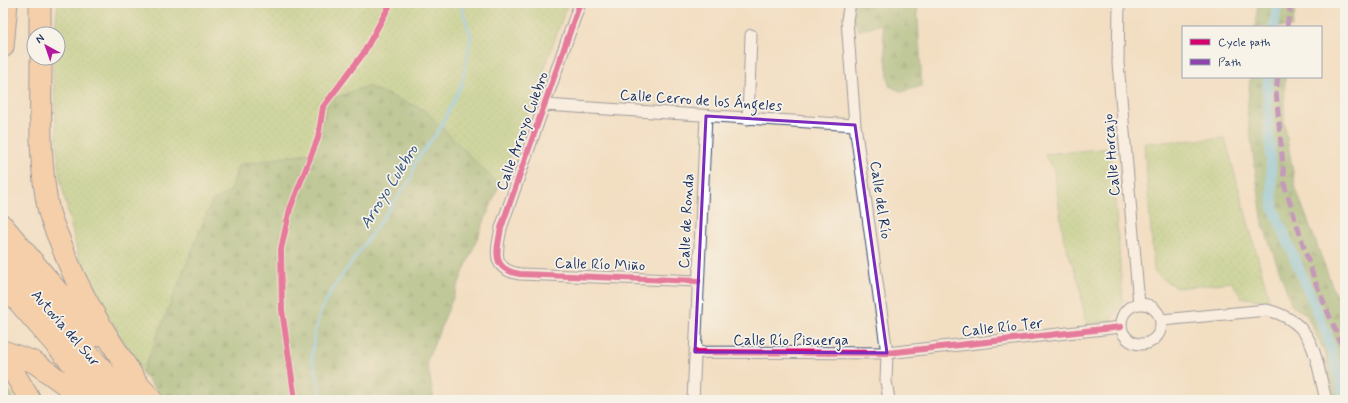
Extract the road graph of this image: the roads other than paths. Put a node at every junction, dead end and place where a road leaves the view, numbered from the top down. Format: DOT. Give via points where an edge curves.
graph roads {
  1 [pos="7,3"];
  2 [pos="40,3"];
  3 [pos="580,3"];
  4 [pos="850,3"];
  5 [pos="1119,3"];
  6 [pos="40,26"];
  7 [pos="751,35"];
  8 [pos="3,47"];
  9 [pos="41,66"];
  10 [pos="545,105"];
  11 [pos="706,116"];
  12 [pos="748,119"];
  13 [pos="855,125"];
  14 [pos="3,226"];
  15 [pos="3,256"];
  16 [pos="503,269"];
  17 [pos="698,281"];
  18 [pos="3,284"];
  19 [pos="1139,304"];
  20 [pos="1162,320"];
  21 [pos="1121,327"];
  22 [pos="695,352"];
  23 [pos="887,354"];
  24 [pos="6,358"];
  25 [pos="133,392"];
  26 [pos="30,400"];
  27 [pos="83,400"];
  28 [pos="104,400"];
  29 [pos="152,400"];
  30 [pos="693,400"];
  31 [pos="888,400"];
  32 [pos="1326,400"];
  1 -- 8 [label="highway"];
  2 -- 6 [label="highway"];
  3 -- 10 [label="street, Calle Arroyo Culebro"];
  4 -- 13 [label="street, Calle del Río" via="847,20"];
  5 -- 19 [label="street, Calle Horcajo" via="1118,63"];
  7 -- 12 [label="street"];
  9 -- 25 [label="highway" via="41,124 50,213 67,262"];
  10 -- 11 [label="street, Calle Cerro de los Ángeles"];
  10 -- 16 [label="street, Calle Arroyo Culebro" via="501,228 498,262"];
  11 -- 12 [label="street, Calle Cerro de los Ángeles"];
  11 -- 17 [label="street, Calle de Ronda"];
  12 -- 13 [label="street, Calle Cerro de los Ángeles"];
  13 -- 23 [label="street, Calle del Río"];
  14 -- 25 [label="highway" via="96,338"];
  15 -- 25 [label="highway, Autovía del Sur"];
  16 -- 17 [label="street, Calle Río Miño" via="520,274"];
  17 -- 22 [label="street, Calle de Ronda"];
  18 -- 28 [label="highway, Autovía del Sur"];
  19 -- 20 [label="street" via="1151,306"];
  19 -- 21 [label="street" via="1127,309 1123,314"];
  20 -- 21 [label="street" via="1162,327 1156,339 1144,345 1132,343 1123,334"];
  20 -- 32 [label="street" via="1267,310 1280,314 1304,329 1310,340"];
  21 -- 23 [label="street, Calle Río Ter"];
  22 -- 23 [label="street, Calle Río Pisuerga"];
  22 -- 30 [label="street, Calle de Ronda"];
  23 -- 31 [label="street, Calle del Río"];
  24 -- 26 [label="highway"];
  24 -- 27 [label="highway" via="34,362"];
  25 -- 29 [label="highway"];
}
